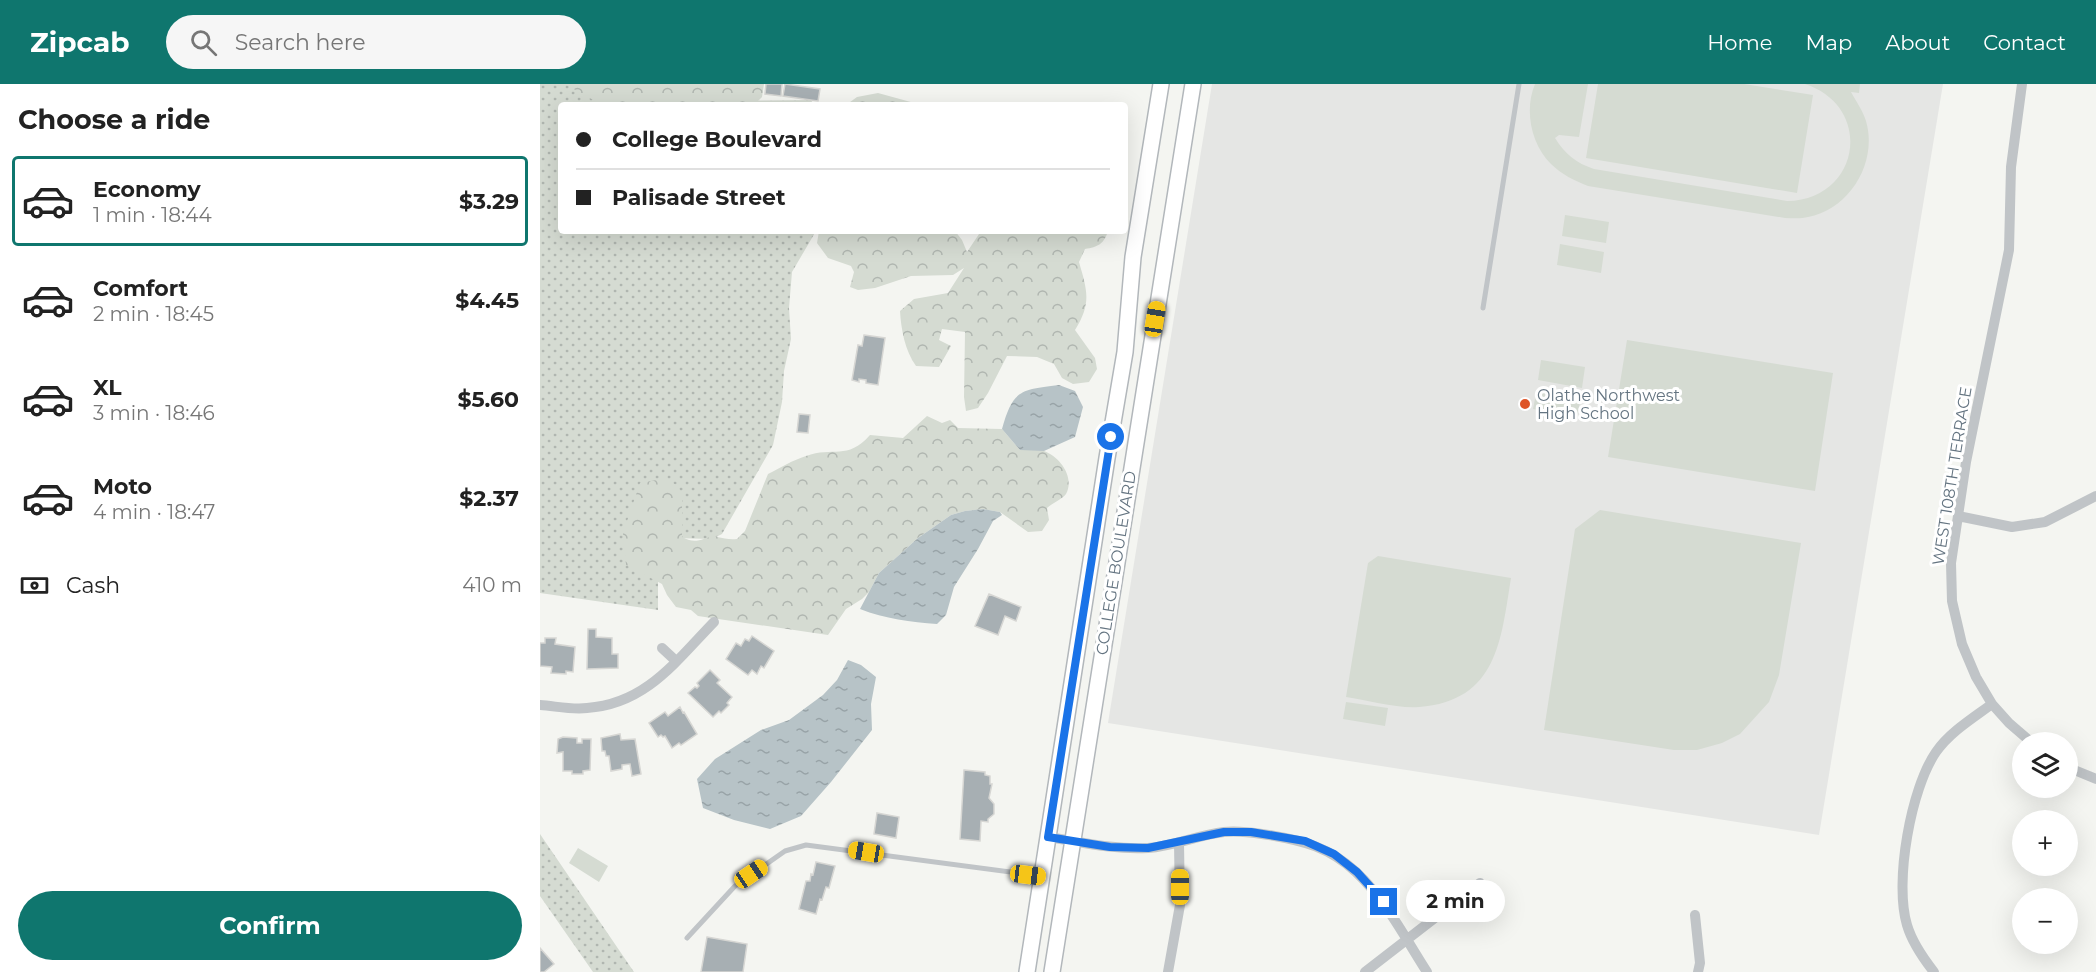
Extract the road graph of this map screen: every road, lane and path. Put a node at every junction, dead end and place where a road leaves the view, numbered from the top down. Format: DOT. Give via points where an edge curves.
graph roads {
  1 [pos="1161,84"];
  2 [pos="1193,84"];
  3 [pos="1519,84"];
  4 [pos="2022,84"];
  5 [pos="1483,308"];
  6 [pos="2096,496"];
  7 [pos="1958,516"];
  8 [pos="714,622"];
  9 [pos="662,648"];
  10 [pos="676,661"];
  11 [pos="1992,704"];
  12 [pos="540,705"];
  13 [pos="2019,732"];
  14 [pos="2078,770"];
  15 [pos="2094,775"];
  16 [pos="1048,837"];
  17 [pos="1072,840"];
  18 [pos="1179,843"];
  19 [pos="1042,876"];
  20 [pos="1480,883"];
  21 [pos="1695,915"];
  22 [pos="687,938"];
  23 [pos="1406,940"];
  24 [pos="1027,972"];
  25 [pos="1052,972"];
  26 [pos="1168,972"];
  27 [pos="1365,972"];
  28 [pos="1427,972"];
  29 [pos="1698,972"];
  30 [pos="1934,972"];
  1 -- 16 [label="main road, COLLEGE BOULEVARD" via="1133,256 1125,352"];
  2 -- 17 [label="main road, COLLEGE BOULEVARD"];
  3 -- 5 [label="lane"];
  4 -- 7 [label="street, WEST 108TH TERRACE" via="2012,167 2009,250"];
  6 -- 7 [label="street" via="2045,522 2012,527"];
  7 -- 11 [label="street, WEST 108TH TERRACE" via="1951,563 1955,614 1962,644"];
  8 -- 10 [label="street"];
  9 -- 10 [label="street"];
  10 -- 12 [label="street" via="641,692 613,704 585,709"];
  11 -- 13 [label="street, WEST 108TH TERRACE"];
  11 -- 30 [label="street" via="1938,749 1914,803 1903,876 1903,904 1912,937"];
  14 -- 15 [label="street"];
  16 -- 17 [label="street"];
  16 -- 19 [label="main road, COLLEGE BOULEVARD"];
  17 -- 18 [label="street" via="1110,847 1148,848"];
  17 -- 25 [label="main road, COLLEGE BOULEVARD"];
  18 -- 23 [label="street" via="1224,832 1251,832 1305,841 1324,849 1357,872 1384,902"];
  18 -- 26 [label="street" via="1180,905"];
  19 -- 22 [label="lane" via="806,845 784,852 735,886"];
  19 -- 24 [label="main road, COLLEGE BOULEVARD"];
  20 -- 23 [label="street"];
  21 -- 29 [label="street"];
  23 -- 27 [label="street"];
  23 -- 28 [label="street"];
}
